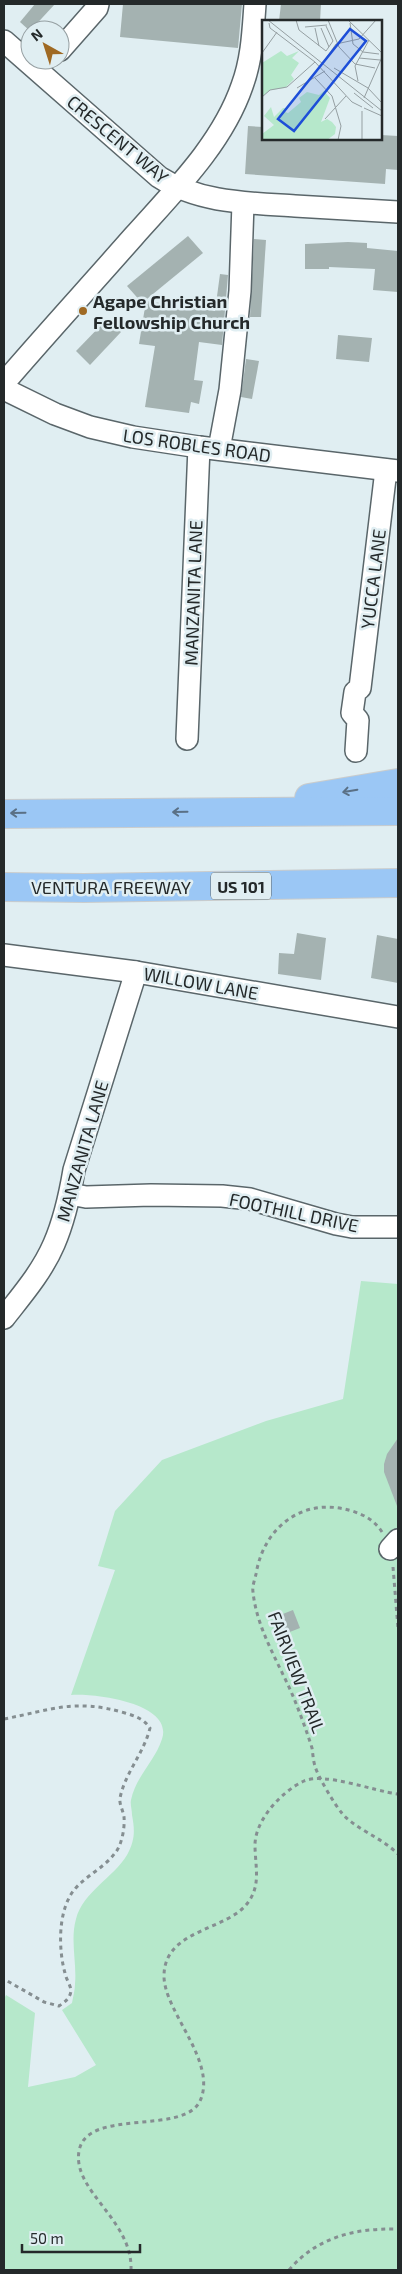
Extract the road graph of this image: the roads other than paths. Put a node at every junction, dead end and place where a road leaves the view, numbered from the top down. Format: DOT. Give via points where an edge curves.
graph roads {
  1 [pos="98,4"];
  2 [pos="255,4"];
  3 [pos="70,39"];
  4 [pos="4,41"];
  5 [pos="20,51"];
  6 [pos="50,70"];
  7 [pos="176,188"];
  8 [pos="243,203"];
  9 [pos="398,212"];
  10 [pos="4,383"];
  11 [pos="4,389"];
  12 [pos="209,448"];
  13 [pos="392,471"];
  14 [pos="188,739"];
  15 [pos="356,751"];
  16 [pos="398,783"];
  17 [pos="398,811"];
  18 [pos="229,812"];
  19 [pos="4,814"];
  20 [pos="398,882"];
  21 [pos="4,887"];
  22 [pos="84,888"];
  23 [pos="398,898"];
  24 [pos="4,955"];
  25 [pos="136,972"];
  26 [pos="398,1017"];
  27 [pos="70,1194"];
  28 [pos="398,1226"];
  29 [pos="13,1294"];
  30 [pos="4,1318"];
  1 -- 3 [label="street"];
  2 -- 7 [label="street" via="251,56 242,86 205,153"];
  4 -- 5 [label="street, CRESCENT WAY"];
  6 -- 7 [label="street, CRESCENT WAY" via="159,177"];
  7 -- 8 [label="street, CRESCENT WAY"];
  7 -- 10 [label="street"];
  8 -- 9 [label="street, CRESCENT WAY"];
  8 -- 12 [label="street, MANZANITA LANE" via="240,291 230,390"];
  11 -- 12 [label="street, LOS ROBLES ROAD" via="55,414 90,426 133,437"];
  12 -- 13 [label="street, LOS ROBLES ROAD"];
  12 -- 14 [label="street, MANZANITA LANE"];
  13 -- 15 [label="street, YUCCA LANE" via="360,688 355,692 352,713 358,720"];
  16 -- 18 [label="highway, one-way"];
  17 -- 18 [label="highway"];
  18 -- 19 [label="highway, one-way"];
  20 -- 22 [label="highway, VENTURA FREEWAY / US 101"];
  21 -- 22 [label="highway, VENTURA FREEWAY / US 101"];
  22 -- 23 [label="highway" via="139,898"];
  24 -- 25 [label="street, WILLOW LANE"];
  25 -- 26 [label="street, WILLOW LANE"];
  25 -- 27 [label="street, MANZANITA LANE" via="74,1170"];
  27 -- 28 [label="street, FOOTHILL DRIVE" via="86,1198 150,1194 222,1196 250,1199 344,1226"];
  27 -- 29 [label="street, MANZANITA LANE" via="54,1244 38,1273"];
  29 -- 30 [label="street, MANZANITA LANE"];
}
